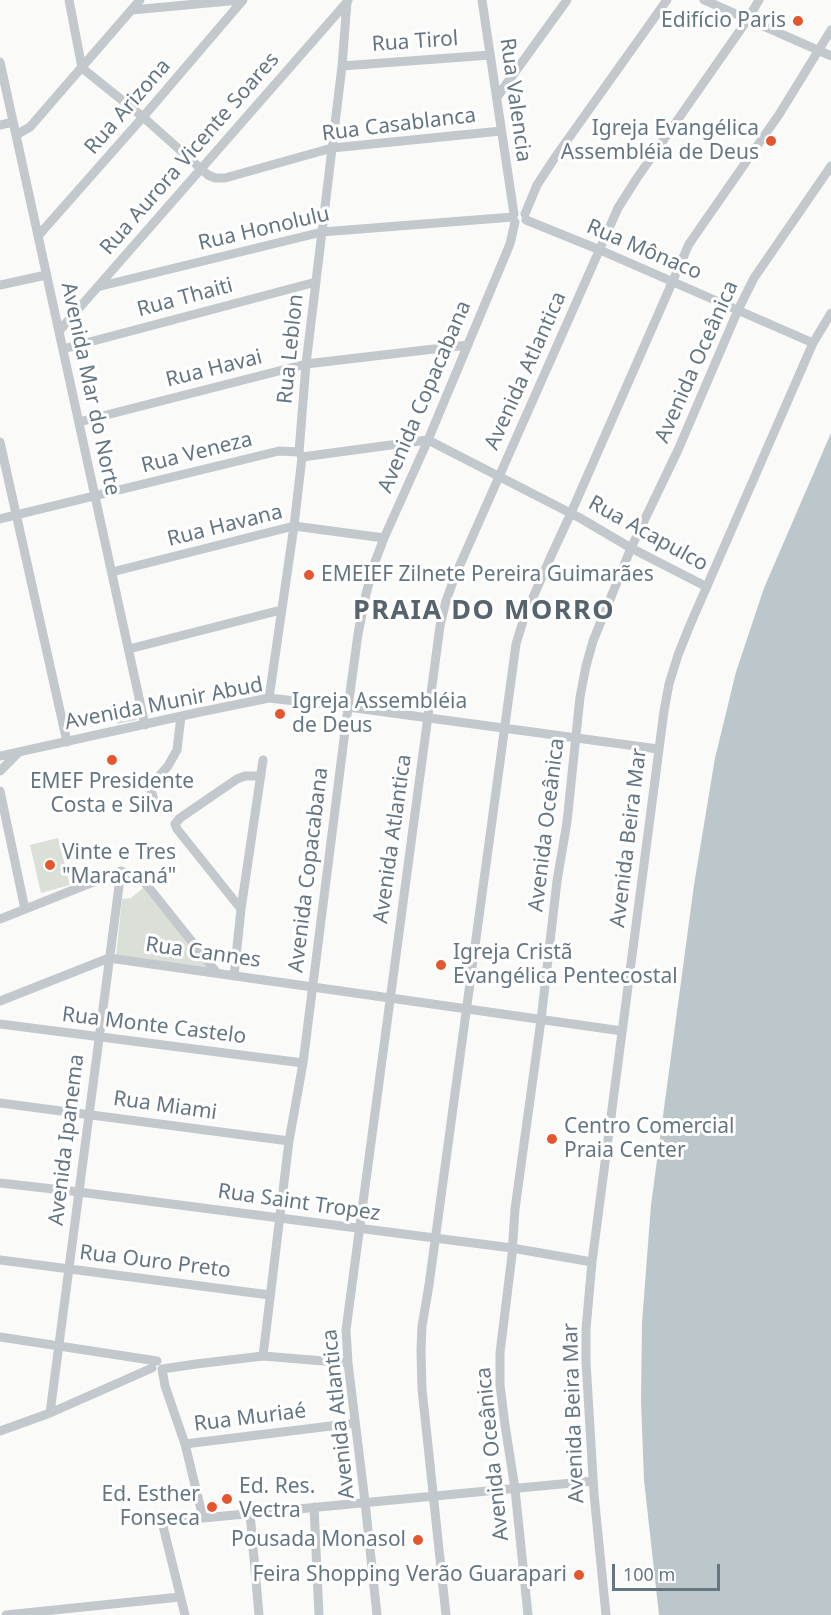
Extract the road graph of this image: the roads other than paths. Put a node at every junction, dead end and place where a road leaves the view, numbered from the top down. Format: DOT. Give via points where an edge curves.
graph roads {
  1 [pos="69,0"];
  2 [pos="140,0"];
  3 [pos="242,0"];
  4 [pos="482,0"];
  5 [pos="567,0"];
  6 [pos="667,0"];
  7 [pos="704,0"];
  8 [pos="759,0"];
  9 [pos="348,1"];
  10 [pos="132,10"];
  11 [pos="748,19"];
  12 [pos="831,30"];
  13 [pos="819,50"];
  14 [pos="490,55"];
  15 [pos="831,56"];
  16 [pos="0,62"];
  17 [pos="342,66"];
  18 [pos="82,68"];
  19 [pos="497,97"];
  20 [pos="143,117"];
  21 [pos="13,122"];
  22 [pos="0,125"];
  23 [pos="501,131"];
  24 [pos="16,135"];
  25 [pos="332,148"];
  26 [pos="831,166"];
  27 [pos="200,168"];
  28 [pos="518,216"];
  29 [pos="322,232"];
  30 [pos="38,236"];
  31 [pos="600,250"];
  32 [pos="46,275"];
  33 [pos="673,281"];
  34 [pos="316,282"];
  35 [pos="0,285"];
  36 [pos="97,287"];
  37 [pos="738,310"];
  38 [pos="831,313"];
  39 [pos="59,331"];
  40 [pos="813,343"];
  41 [pos="468,345"];
  42 [pos="63,349"];
  43 [pos="306,364"];
  44 [pos="79,422"];
  45 [pos="428,440"];
  46 [pos="0,442"];
  47 [pos="300,455"];
  48 [pos="499,476"];
  49 [pos="95,496"];
  50 [pos="571,513"];
  51 [pos="16,516"];
  52 [pos="0,519"];
  53 [pos="294,526"];
  54 [pos="384,538"];
  55 [pos="631,548"];
  56 [pos="112,572"];
  57 [pos="707,587"];
  58 [pos="281,610"];
  59 [pos="129,649"];
  60 [pos="269,698"];
  61 [pos="348,707"];
  62 [pos="181,716"];
  63 [pos="427,718"];
  64 [pos="145,725"];
  65 [pos="505,728"];
  66 [pos="576,737"];
  67 [pos="67,742"];
  68 [pos="658,748"];
  69 [pos="19,752"];
  70 [pos="0,756"];
  71 [pos="263,760"];
  72 [pos="0,771"];
  73 [pos="261,776"];
  74 [pos="0,791"];
  75 [pos="157,810"];
  76 [pos="121,871"];
  77 [pos="25,909"];
  78 [pos="241,909"];
  79 [pos="0,919"];
  80 [pos="109,958"];
  81 [pos="217,973"];
  82 [pos="234,976"];
  83 [pos="313,987"];
  84 [pos="390,998"];
  85 [pos="0,1001"];
  86 [pos="467,1009"];
  87 [pos="541,1020"];
  88 [pos="0,1024"];
  89 [pos="622,1031"];
  90 [pos="99,1037"];
  91 [pos="303,1063"];
  92 [pos="0,1103"];
  93 [pos="89,1114"];
  94 [pos="289,1141"];
  95 [pos="0,1183"];
  96 [pos="79,1192"];
  97 [pos="280,1218"];
  98 [pos="359,1229"];
  99 [pos="436,1239"];
  100 [pos="512,1248"];
  101 [pos="0,1260"];
  102 [pos="592,1262"];
  103 [pos="69,1269"];
  104 [pos="270,1295"];
  105 [pos="0,1338"];
  106 [pos="59,1345"];
  107 [pos="263,1356"];
  108 [pos="348,1363"];
  109 [pos="156,1366"];
  110 [pos="50,1413"];
  111 [pos="355,1423"];
  112 [pos="0,1431"];
  113 [pos="185,1444"];
  114 [pos="593,1481"];
  115 [pos="515,1489"];
  116 [pos="434,1497"];
  117 [pos="365,1502"];
  118 [pos="314,1507"];
  119 [pos="250,1513"];
  120 [pos="203,1518"];
  121 [pos="180,1597"];
  122 [pos="6,1615"];
  123 [pos="185,1615"];
  124 [pos="259,1615"];
  125 [pos="320,1615"];
  126 [pos="377,1615"];
  127 [pos="446,1615"];
  128 [pos="528,1615"];
  129 [pos="606,1615"];
  1 -- 18 [label="street"];
  2 -- 10 [label="street"];
  3 -- 10 [label="street"];
  3 -- 20 [label="street, Rua Arizona"];
  4 -- 14 [label="street, Rua Valencia"];
  5 -- 19 [label="street"];
  6 -- 28 [label="street, Avenida Copacabana"];
  7 -- 11 [label="street"];
  8 -- 11 [label="street, Avenida Atlantica"];
  9 -- 17 [label="street, Rua Leblon"];
  9 -- 27 [label="street, Rua Aurora Vicente Soares"];
  10 -- 18 [label="street"];
  11 -- 13 [label="street"];
  11 -- 31 [label="street, Avenida Atlantica" via="637,178 618,208"];
  12 -- 13 [label="street"];
  13 -- 15 [label="street"];
  13 -- 33 [label="street" via="694,237"];
  14 -- 17 [label="street, Rua Tirol"];
  14 -- 19 [label="street, Rua Valencia"];
  16 -- 21 [label="street, Avenida Mar do Norte"];
  17 -- 25 [label="street, Rua Leblon"];
  18 -- 20 [label="street"];
  18 -- 24 [label="street" via="30,127"];
  19 -- 23 [label="street, Rua Valencia"];
  20 -- 27 [label="street"];
  20 -- 30 [label="street, Rua Arizona"];
  21 -- 22 [label="street"];
  21 -- 24 [label="street, Avenida Mar do Norte"];
  23 -- 25 [label="street, Rua Casablanca"];
  23 -- 28 [label="street, Rua Valencia"];
  24 -- 30 [label="street, Avenida Mar do Norte"];
  25 -- 27 [label="street, Rua Casablanca" via="225,178 215,178"];
  25 -- 29 [label="street, Rua Leblon"];
  26 -- 37 [label="street, Avenida Oceânica" via="754,278"];
  27 -- 36 [label="street, Rua Aurora Vicente Soares"];
  28 -- 29 [label="street, Rua Honolulu"];
  28 -- 31 [label="street, Rua Mônaco"];
  28 -- 41 [label="street, Avenida Copacabana"];
  29 -- 34 [label="street, Rua Leblon"];
  29 -- 36 [label="street, Rua Honolulu"];
  30 -- 32 [label="street, Avenida Mar do Norte"];
  31 -- 33 [label="street, Rua Mônaco"];
  31 -- 48 [label="street, Avenida Atlantica"];
  32 -- 35 [label="street"];
  32 -- 39 [label="street, Avenida Mar do Norte"];
  33 -- 37 [label="street, Rua Mônaco"];
  33 -- 50 [label="street"];
  34 -- 42 [label="street, Rua Thaiti"];
  34 -- 43 [label="street, Rua Leblon"];
  36 -- 39 [label="street, Rua Aurora Vicente Soares"];
  37 -- 40 [label="street, Rua Mônaco"];
  37 -- 55 [label="street, Avenida Oceânica"];
  38 -- 40 [label="street, Avenida Beira Mar"];
  39 -- 42 [label="street, Avenida Mar do Norte"];
  40 -- 57 [label="street, Avenida Beira Mar"];
  41 -- 43 [label="street, Rua Havai"];
  41 -- 45 [label="street, Avenida Copacabana"];
  42 -- 44 [label="street, Avenida Mar do Norte"];
  43 -- 44 [label="street, Rua Havai"];
  43 -- 47 [label="street, Rua Leblon"];
  44 -- 49 [label="street, Avenida Mar do Norte"];
  45 -- 47 [label="street, Rua Veneza"];
  45 -- 48 [label="street"];
  45 -- 54 [label="street, Avenida Copacabana"];
  46 -- 51 [label="street"];
  47 -- 49 [label="street, Rua Veneza" via="279,451"];
  47 -- 53 [label="street, Rua Leblon"];
  48 -- 50 [label="street"];
  48 -- 63 [label="street, Avenida Atlantica" via="446,601"];
  49 -- 51 [label="street, Rua Veneza"];
  49 -- 56 [label="street, Avenida Mar do Norte"];
  50 -- 55 [label="street, Rua Acapulco"];
  50 -- 65 [label="street" via="516,644"];
  51 -- 52 [label="street, Rua Veneza"];
  51 -- 67 [label="street"];
  53 -- 54 [label="street, Rua Havana"];
  53 -- 56 [label="street, Rua Havana"];
  53 -- 58 [label="street, Rua Leblon"];
  54 -- 61 [label="street, Avenida Copacabana" via="366,594"];
  55 -- 57 [label="street, Rua Acapulco"];
  55 -- 66 [label="street, Avenida Oceânica" via="590,652"];
  56 -- 59 [label="street, Avenida Mar do Norte"];
  57 -- 68 [label="street, Avenida Beira Mar" via="669,684"];
  58 -- 59 [label="street"];
  58 -- 60 [label="street, Rua Leblon"];
  59 -- 64 [label="street, Avenida Mar do Norte"];
  60 -- 61 [label="street, Avenida Munir Abud"];
  60 -- 62 [label="street, Avenida Munir Abud"];
  61 -- 63 [label="street, Avenida Munir Abud"];
  61 -- 83 [label="street, Avenida Copacabana"];
  62 -- 64 [label="street, Avenida Munir Abud"];
  62 -- 75 [label="street" via="177,750 152,784"];
  63 -- 65 [label="street, Avenida Munir Abud"];
  63 -- 84 [label="street, Avenida Atlantica"];
  64 -- 67 [label="street, Avenida Munir Abud"];
  65 -- 66 [label="street, Avenida Munir Abud"];
  65 -- 86 [label="street"];
  66 -- 68 [label="street, Avenida Munir Abud"];
  66 -- 87 [label="street, Avenida Oceânica"];
  67 -- 69 [label="street, Avenida Munir Abud"];
  68 -- 89 [label="street, Avenida Beira Mar"];
  69 -- 70 [label="street, Avenida Munir Abud"];
  69 -- 72 [label="street"];
  71 -- 73 [label="street"];
  73 -- 78 [label="street"];
  73 -- 78 [label="street" via="237,779 175,824"];
  74 -- 77 [label="street"];
  76 -- 77 [label="street"];
  76 -- 80 [label="street, Avenida Ipanema"];
  76 -- 81 [label="street" via="146,884"];
  77 -- 79 [label="street"];
  78 -- 82 [label="street"];
  80 -- 81 [label="street, Rua Cannes"];
  80 -- 85 [label="street, Rua Cannes"];
  80 -- 90 [label="street, Avenida Ipanema"];
  81 -- 82 [label="street, Rua Cannes"];
  82 -- 83 [label="street, Rua Cannes"];
  83 -- 84 [label="street, Rua Cannes"];
  83 -- 91 [label="street, Avenida Copacabana"];
  84 -- 86 [label="street, Rua Cannes"];
  84 -- 98 [label="street, Avenida Atlantica"];
  86 -- 87 [label="street, Rua Cannes"];
  86 -- 99 [label="street"];
  87 -- 89 [label="street, Rua Cannes"];
  87 -- 100 [label="street, Avenida Oceânica"];
  88 -- 90 [label="street, Rua Monte Castelo"];
  89 -- 102 [label="street, Avenida Beira Mar"];
  90 -- 91 [label="street, Rua Monte Castelo"];
  90 -- 93 [label="street, Avenida Ipanema"];
  91 -- 94 [label="street, Avenida Copacabana"];
  92 -- 93 [label="street, Rua Miami"];
  93 -- 94 [label="street, Rua Miami"];
  93 -- 96 [label="street, Avenida Ipanema"];
  94 -- 97 [label="street, Avenida Copacabana"];
  95 -- 96 [label="street, Rua Saint Tropez"];
  96 -- 97 [label="street, Rua Saint Tropez"];
  96 -- 103 [label="street, Avenida Ipanema"];
  97 -- 98 [label="street, Rua Saint Tropez"];
  97 -- 104 [label="street, Avenida Copacabana"];
  98 -- 99 [label="street, Rua Saint Tropez"];
  98 -- 108 [label="street, Avenida Atlantica" via="347,1322"];
  99 -- 100 [label="street, Rua Saint Tropez"];
  99 -- 116 [label="street" via="421,1351"];
  100 -- 102 [label="street, Rua Saint Tropez"];
  100 -- 115 [label="street, Avenida Oceânica" via="500,1367 504,1425"];
  101 -- 103 [label="street, Rua Ouro Preto"];
  102 -- 114 [label="street, Avenida Beira Mar" via="586,1362"];
  103 -- 104 [label="street, Rua Ouro Preto"];
  103 -- 106 [label="street, Avenida Ipanema"];
  104 -- 107 [label="street, Avenida Copacabana"];
  105 -- 106 [label="street"];
  106 -- 109 [label="street" via="133,1357"];
  106 -- 110 [label="street, Avenida Ipanema"];
  107 -- 108 [label="street"];
  107 -- 109 [label="street"];
  108 -- 111 [label="street, Avenida Atlantica"];
  109 -- 110 [label="street"];
  109 -- 113 [label="street"];
  110 -- 112 [label="street"];
  111 -- 113 [label="street, Rua Muriaé"];
  111 -- 117 [label="street, Avenida Atlantica"];
  113 -- 120 [label="street"];
  114 -- 115 [label="street"];
  114 -- 129 [label="street, Avenida Beira Mar"];
  115 -- 116 [label="street"];
  115 -- 128 [label="street, Avenida Oceânica"];
  116 -- 117 [label="street"];
  116 -- 127 [label="street"];
  117 -- 118 [label="street"];
  117 -- 126 [label="street, Avenida Atlantica"];
  118 -- 119 [label="street"];
  118 -- 125 [label="street"];
  119 -- 120 [label="street"];
  119 -- 124 [label="street"];
  120 -- 121 [label="street" via="163,1526"];
  121 -- 122 [label="street"];
  121 -- 123 [label="street"];
}
